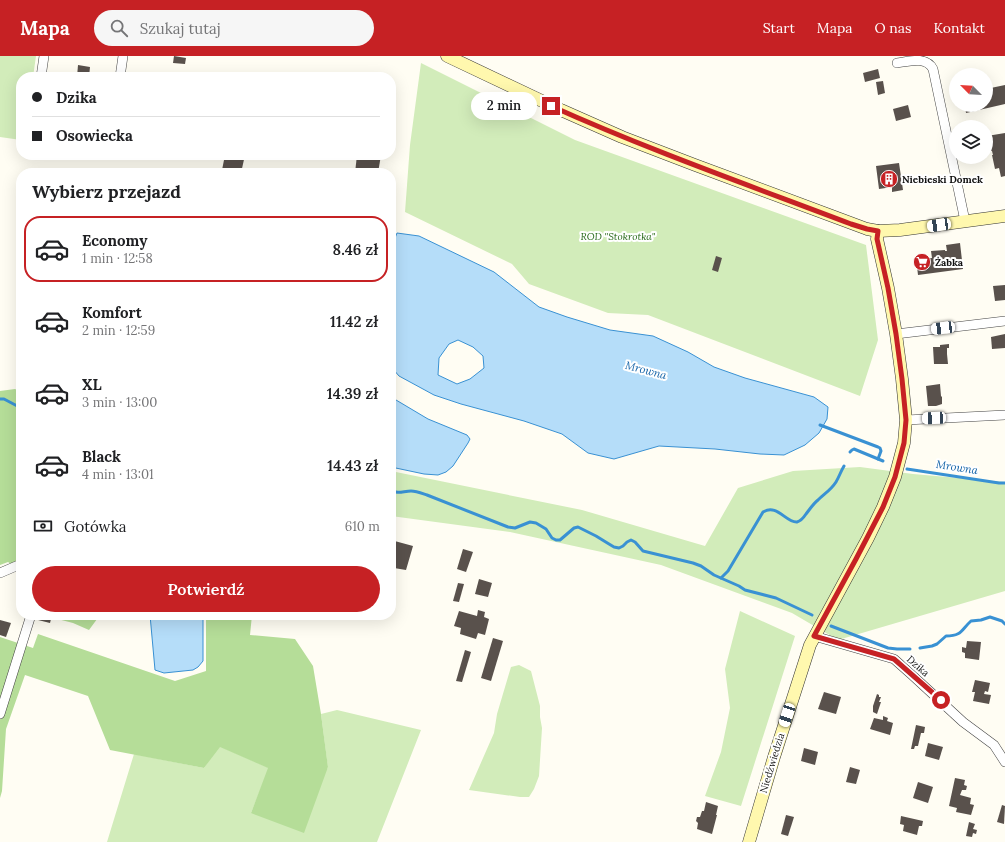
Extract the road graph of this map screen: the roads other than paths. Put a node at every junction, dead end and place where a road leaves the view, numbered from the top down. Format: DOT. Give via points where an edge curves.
graph roads {
  1 [pos="44,56"];
  2 [pos="123,56"];
  3 [pos="447,56"];
  4 [pos="897,63"];
  5 [pos="42,72"];
  6 [pos="121,72"];
  7 [pos="1005,216"];
  8 [pos="965,222"];
  9 [pos="878,231"];
  10 [pos="1005,321"];
  11 [pos="896,334"];
  12 [pos="1005,415"];
  13 [pos="906,420"];
  14 [pos="16,566"];
  15 [pos="0,573"];
  16 [pos="29,620"];
  17 [pos="814,636"];
  18 [pos="0,714"];
  19 [pos="1005,762"];
  20 [pos="749,842"];
  1 -- 5 [label="street"];
  2 -- 6 [label="street"];
  3 -- 9 [label="street" via="622,137 851,224"];
  4 -- 8 [label="street" via="923,60 931,64"];
  7 -- 8 [label="street"];
  8 -- 9 [label="street"];
  9 -- 11 [label="street, Niedźwiedzia" via="877,239"];
  10 -- 11 [label="street"];
  11 -- 13 [label="street, Niedźwiedzia"];
  12 -- 13 [label="street"];
  13 -- 17 [label="street, Niedźwiedzia" via="898,468 883,507"];
  14 -- 15 [label="street"];
  16 -- 18 [label="street"];
  17 -- 19 [label="street, Dzika" via="894,659 963,722 994,745"];
  17 -- 20 [label="street, Niedźwiedzia"];
}
